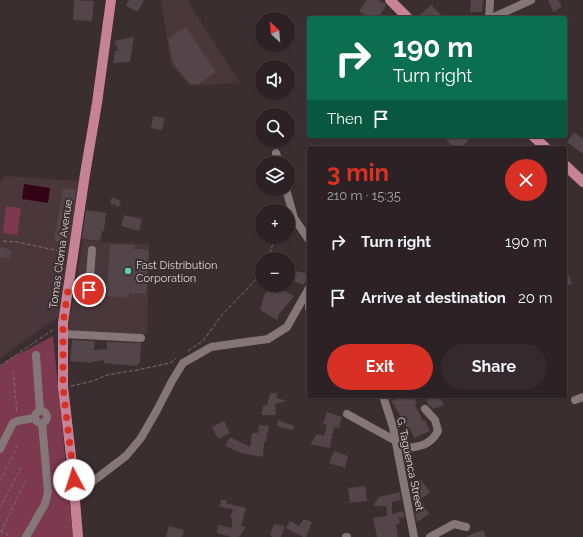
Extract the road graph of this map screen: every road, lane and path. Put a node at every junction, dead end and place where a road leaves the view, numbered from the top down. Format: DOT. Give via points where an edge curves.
graph roads {
  1 [pos="111,0"];
  2 [pos="390,0"];
  3 [pos="490,0"];
  4 [pos="531,0"];
  5 [pos="406,16"];
  6 [pos="491,16"];
  7 [pos="495,16"];
  8 [pos="535,138"];
  9 [pos="544,146"];
  10 [pos="276,153"];
  11 [pos="277,156"];
  12 [pos="567,167"];
  13 [pos="583,182"];
  14 [pos="288,196"];
  15 [pos="307,237"];
  16 [pos="3,242"];
  17 [pos="92,250"];
  18 [pos="73,254"];
  19 [pos="255,280"];
  20 [pos="68,289"];
  21 [pos="89,290"];
  22 [pos="101,291"];
  23 [pos="307,296"];
  24 [pos="63,329"];
  25 [pos="141,338"];
  26 [pos="183,354"];
  27 [pos="36,355"];
  28 [pos="177,359"];
  29 [pos="0,366"];
  30 [pos="13,372"];
  31 [pos="63,387"];
  32 [pos="384,398"];
  33 [pos="425,409"];
  34 [pos="348,414"];
  35 [pos="38,415"];
  36 [pos="17,420"];
  37 [pos="396,441"];
  38 [pos="18,445"];
  39 [pos="0,449"];
  40 [pos="398,454"];
  41 [pos="22,466"];
  42 [pos="27,478"];
  43 [pos="0,481"];
  44 [pos="75,495"];
  45 [pos="0,508"];
  46 [pos="466,527"];
  47 [pos="1,531"];
  48 [pos="11,537"];
  49 [pos="26,537"];
  50 [pos="78,537"];
  51 [pos="414,537"];
  52 [pos="430,537"];
  1 -- 18 [label="main road, Tomas Cloma Avenue"];
  2 -- 5 [label="main road"];
  3 -- 6 [label="street"];
  4 -- 7 [label="street"];
  8 -- 9 [label="main road"];
  10 -- 11 [label="street"];
  12 -- 13 [label="main road"];
  14 -- 15 [label="street" via="294,218"];
  16 -- 18 [label="path" via="17,242"];
  17 -- 21 [label="street"];
  18 -- 20 [label="main road, Tomas Cloma Avenue"];
  19 -- 26 [label="path" via="221,316 203,341"];
  20 -- 21 [label="street"];
  20 -- 24 [label="main road, Tomas Cloma Avenue"];
  21 -- 22 [label="street"];
  23 -- 44 [label="street" via="286,327 268,339 211,347 183,363 140,438 126,456"];
  24 -- 25 [label="street"];
  24 -- 29 [label="path"];
  24 -- 31 [label="main road, Tomas Cloma Avenue"];
  27 -- 35 [label="street"];
  28 -- 31 [label="path" via="170,363 107,375 93,381"];
  30 -- 36 [label="path"];
  31 -- 44 [label="main road, Tomas Cloma Avenue"];
  32 -- 37 [label="street, G. Taguenca Street"];
  33 -- 40 [label="street" via="435,420 438,431 434,438 426,444 402,449"];
  34 -- 37 [label="street"];
  35 -- 36 [label="street"];
  35 -- 49 [label="street" via="44,412 47,415 46,422 42,423 48,492 45,504"];
  36 -- 39 [label="street"];
  37 -- 40 [label="street, G. Taguenca Street"];
  38 -- 43 [label="path"];
  40 -- 51 [label="street, G. Taguenca Street"];
  41 -- 45 [label="path"];
  42 -- 47 [label="path"];
  44 -- 50 [label="main road, Tomas Cloma Avenue"];
  46 -- 52 [label="street" via="454,524"];
  47 -- 48 [label="path"];
}
